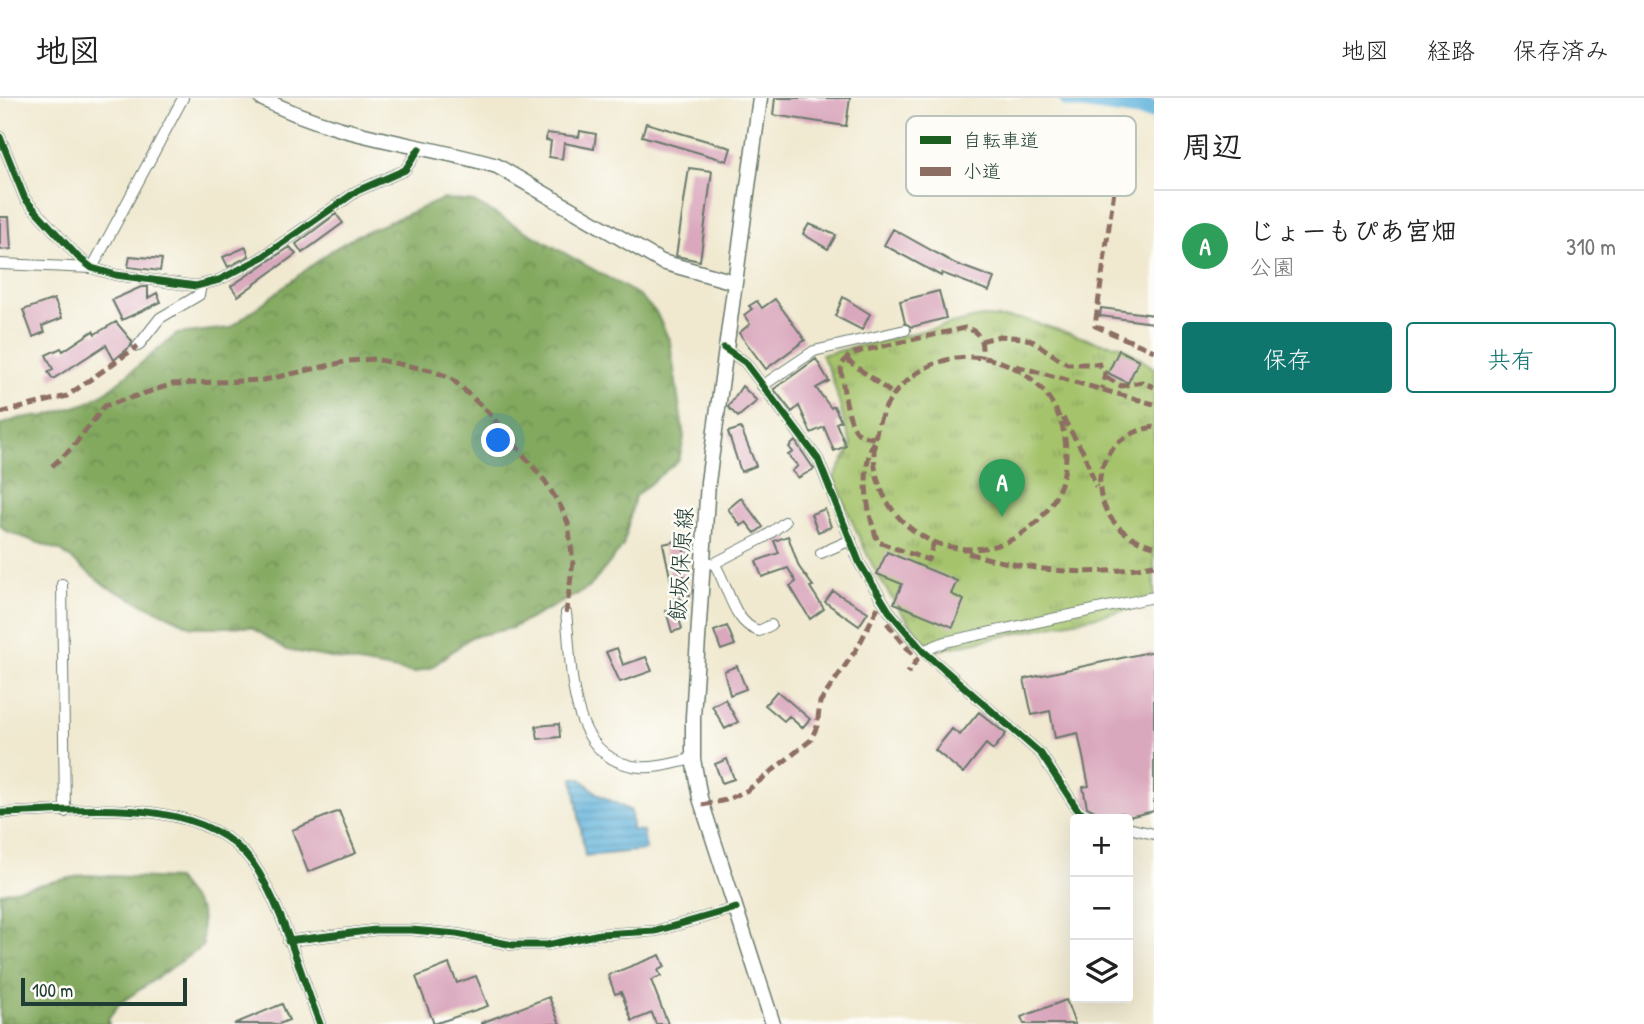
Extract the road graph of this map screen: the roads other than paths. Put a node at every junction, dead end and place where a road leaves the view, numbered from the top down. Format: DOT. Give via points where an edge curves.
graph roads {
  1 [pos="183,98"];
  2 [pos="261,98"];
  3 [pos="760,98"];
  4 [pos="0,138"];
  5 [pos="419,149"];
  6 [pos="0,264"];
  7 [pos="92,268"];
  8 [pos="734,282"];
  9 [pos="201,285"];
  10 [pos="905,330"];
  11 [pos="138,346"];
  12 [pos="724,348"];
  13 [pos="762,386"];
  14 [pos="785,523"];
  15 [pos="851,540"];
  16 [pos="821,552"];
  17 [pos="708,562"];
  18 [pos="62,584"];
  19 [pos="1154,597"];
  20 [pos="566,613"];
  21 [pos="771,625"];
  22 [pos="922,651"];
  23 [pos="693,759"];
  24 [pos="65,812"];
  25 [pos="0,813"];
  26 [pos="1087,814"];
  27 [pos="1133,829"];
  28 [pos="1154,834"];
  29 [pos="736,908"];
  30 [pos="288,941"];
  31 [pos="320,1024"];
  32 [pos="773,1024"];
  1 -- 7 [label="street"];
  2 -- 5 [label="main road" via="287,112 356,135"];
  3 -- 8 [label="main road, 飯坂保原線"];
  4 -- 7 [label="street" via="25,200"];
  5 -- 8 [label="main road" via="497,166 662,262"];
  5 -- 9 [label="street" via="405,170 357,191 261,258"];
  6 -- 7 [label="street"];
  7 -- 9 [label="street" via="129,278"];
  8 -- 12 [label="main road, 飯坂保原線"];
  9 -- 11 [label="street" via="199,295 160,318"];
  10 -- 13 [label="street" via="814,351"];
  12 -- 13 [label="street" via="745,362"];
  12 -- 17 [label="main road, 飯坂保原線"];
  13 -- 15 [label="street" via="818,459"];
  14 -- 17 [label="street"];
  15 -- 16 [label="street"];
  15 -- 22 [label="street" via="878,596"];
  17 -- 21 [label="street" via="749,626 759,631"];
  17 -- 23 [label="main road, 飯坂保原線"];
  18 -- 24 [label="street"];
  19 -- 22 [label="street" via="945,642"];
  20 -- 23 [label="street" via="578,710 583,729 594,744 615,760 640,767"];
  22 -- 26 [label="street" via="1041,754 1077,809"];
  23 -- 29 [label="main road, 飯坂保原線" via="700,798"];
  24 -- 25 [label="street"];
  24 -- 30 [label="street" via="150,811 211,827 250,860"];
  27 -- 28 [label="street"];
  29 -- 30 [label="street" via="656,931 600,934 547,945 513,945 412,930"];
  29 -- 32 [label="main road, 飯坂保原線"];
  30 -- 31 [label="street"];
}
